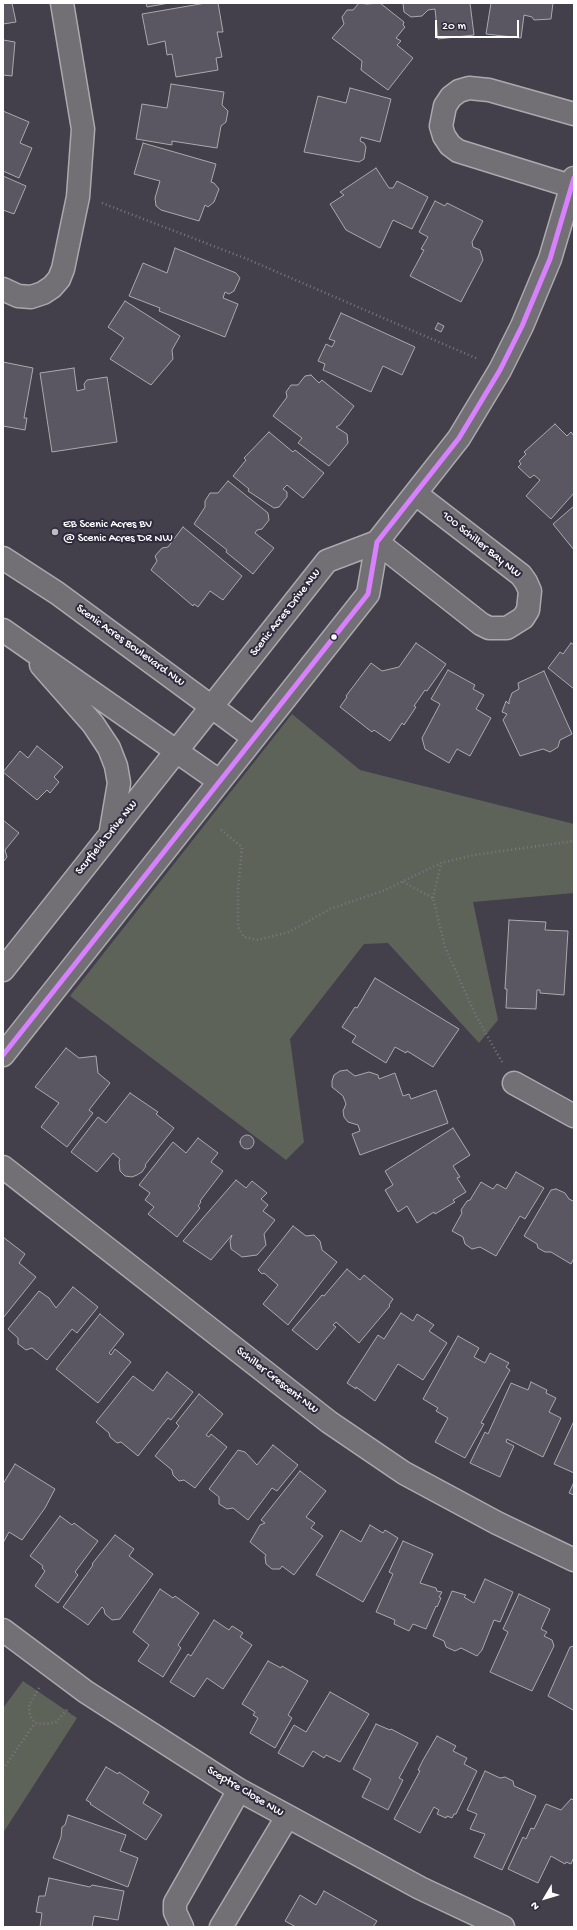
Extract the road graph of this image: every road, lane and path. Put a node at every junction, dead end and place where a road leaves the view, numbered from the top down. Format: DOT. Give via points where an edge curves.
graph roads {
  1 [pos="62,3"];
  2 [pos="574,114"];
  3 [pos="573,183"];
  4 [pos="78,197"];
  5 [pos="3,289"];
  6 [pos="500,370"];
  7 [pos="416,494"];
  8 [pos="377,542"];
  9 [pos="3,558"];
  10 [pos="11,635"];
  11 [pos="212,706"];
  12 [pos="254,738"];
  13 [pos="177,750"];
  14 [pos="220,781"];
  15 [pos="221,830"];
  16 [pos="110,834"];
  17 [pos="574,842"];
  18 [pos="441,863"];
  19 [pos="402,882"];
  20 [pos="433,898"];
  21 [pos="3,970"];
  22 [pos="3,1055"];
  23 [pos="514,1083"];
  24 [pos="574,1116"];
  25 [pos="3,1167"];
  26 [pos="574,1560"];
  27 [pos="3,1630"];
  28 [pos="53,1668"];
  29 [pos="86,1692"];
  30 [pos="35,1723"];
  31 [pos="3,1769"];
  32 [pos="239,1790"];
  33 [pos="287,1817"];
  34 [pos="182,1927"];
  35 [pos="222,1927"];
  36 [pos="503,1927"];
  1 -- 4 [label="street" via="83,129"];
  2 -- 3 [label="street" via="489,90 469,88 459,91 445,106 441,126 450,145 458,151"];
  3 -- 6 [label="street" via="550,259"];
  4 -- 5 [label="street" via="63,269 56,283 43,294 31,297 18,296"];
  4 -- 6 [label="path" via="101,202 247,259"];
  6 -- 7 [label="street" via="459,438"];
  7 -- 8 [label="street"];
  7 -- 8 [label="street, 100 Schiller Bay NW" via="520,575 530,591 529,605 523,618 507,628 489,628 480,624"];
  8 -- 11 [label="street, Scenic Acres Drive NW" via="327,561"];
  8 -- 12 [label="street" via="368,594"];
  9 -- 11 [label="street, Scenic Acres Boulevard NW" via="57,593"];
  10 -- 13 [label="street"];
  10 -- 16 [label="street" via="93,724 109,748 119,783"];
  11 -- 12 [label="street, Scenic Acres Boulevard NW"];
  11 -- 13 [label="street, Scurfield Drive NW"];
  12 -- 14 [label="street"];
  13 -- 14 [label="street"];
  13 -- 16 [label="street, Scurfield Drive NW"];
  14 -- 22 [label="street"];
  15 -- 19 [label="path" via="242,847 238,927 244,937 258,940 289,932 330,909"];
  16 -- 21 [label="street, Scurfield Drive NW"];
  17 -- 18 [label="path" via="474,855"];
  18 -- 19 [label="path"];
  18 -- 20 [label="path"];
  19 -- 20 [label="path"];
  20 -- 23 [label="path" via="445,947 476,1016"];
  23 -- 24 [label="street"];
  25 -- 26 [label="street, Schiller Crescent NW" via="329,1422 404,1473 497,1523"];
  27 -- 28 [label="street, Sceptre Close NW"];
  28 -- 29 [label="street, Sceptre Close NW"];
  28 -- 30 [label="path" via="29,1705 30,1716"];
  29 -- 30 [label="path" via="56,1722"];
  29 -- 32 [label="street, Sceptre Close NW"];
  30 -- 31 [label="path"];
  32 -- 33 [label="street, Sceptre Close NW"];
  32 -- 34 [label="street" via="175,1903 175,1912"];
  33 -- 35 [label="street"];
  33 -- 36 [label="street, Sceptre Close NW" via="420,1888"];
}
